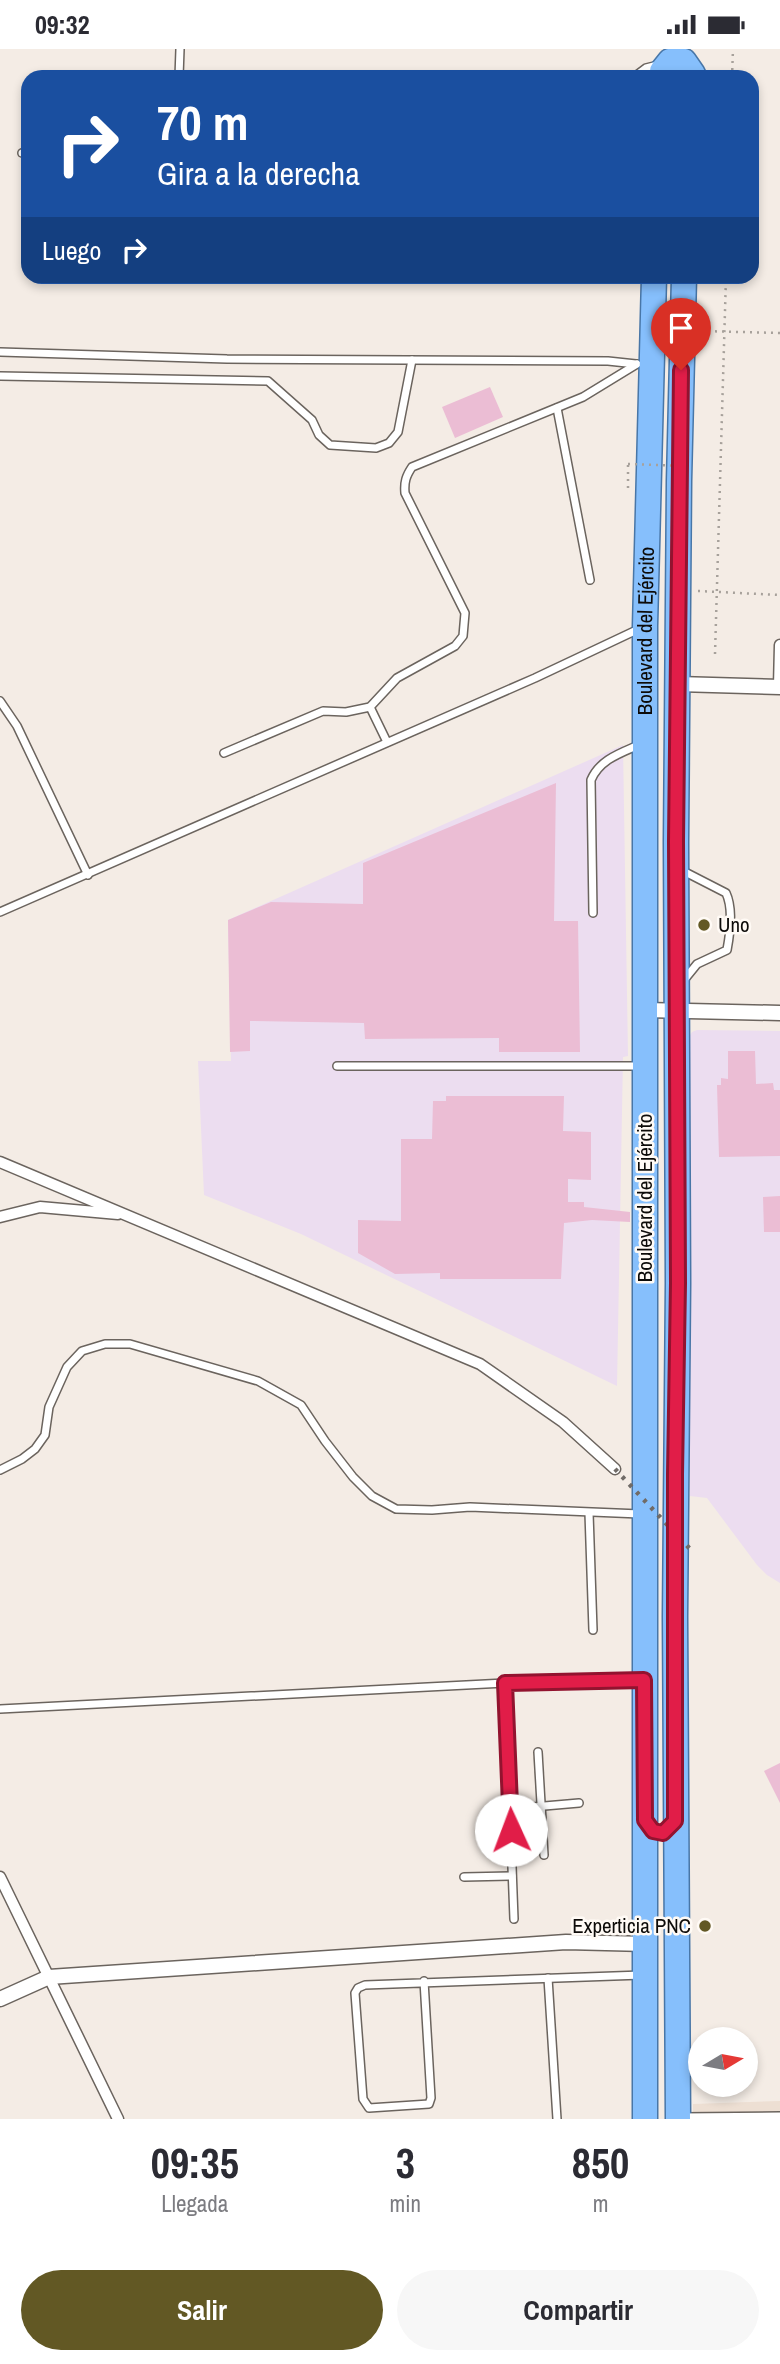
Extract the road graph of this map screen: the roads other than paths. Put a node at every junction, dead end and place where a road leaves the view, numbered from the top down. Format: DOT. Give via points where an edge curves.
graph roads {
  1 [pos="180,49"];
  2 [pos="694,49"];
  3 [pos="662,65"];
  4 [pos="179,70"];
  5 [pos="643,70"];
  6 [pos="690,70"];
  7 [pos="693,70"];
  8 [pos="653,284"];
  9 [pos="684,284"];
  10 [pos="0,352"];
  11 [pos="412,360"];
  12 [pos="644,364"];
  13 [pos="0,376"];
  14 [pos="557,408"];
  15 [pos="590,580"];
  16 [pos="645,626"];
  17 [pos="780,645"];
  18 [pos="678,684"];
  19 [pos="779,687"];
  20 [pos="0,701"];
  21 [pos="370,707"];
  22 [pos="387,742"];
  23 [pos="645,742"];
  24 [pos="224,753"];
  25 [pos="687,873"];
  26 [pos="88,874"];
  27 [pos="0,912"];
  28 [pos="593,913"];
  29 [pos="645,937"];
  30 [pos="677,940"];
  31 [pos="677,1000"];
  32 [pos="645,1010"];
  33 [pos="780,1013"];
  34 [pos="677,1036"];
  35 [pos="645,1037"];
  36 [pos="337,1066"];
  37 [pos="645,1066"];
  38 [pos="0,1162"];
  39 [pos="130,1215"];
  40 [pos="0,1217"];
  41 [pos="615,1469"];
  42 [pos="0,1470"];
  43 [pos="589,1513"];
  44 [pos="644,1514"];
  45 [pos="593,1630"];
  46 [pos="644,1680"];
  47 [pos="505,1683"];
  48 [pos="0,1709"];
  49 [pos="538,1752"];
  50 [pos="579,1803"];
  51 [pos="541,1806"];
  52 [pos="510,1809"];
  53 [pos="645,1820"];
  54 [pos="675,1821"];
  55 [pos="544,1855"];
  56 [pos="512,1876"];
  57 [pos="0,1877"];
  58 [pos="464,1877"];
  59 [pos="646,1892"];
  60 [pos="676,1893"];
  61 [pos="514,1919"];
  62 [pos="646,1944"];
  63 [pos="646,1975"];
  64 [pos="49,1977"];
  65 [pos="548,1977"];
  66 [pos="424,1981"];
  67 [pos="0,1999"];
  68 [pos="780,2116"];
  69 [pos="687,2118"];
  70 [pos="118,2119"];
  71 [pos="556,2119"];
  72 [pos="645,2119"];
  1 -- 4 [label="lane"];
  2 -- 7 [label="highway"];
  3 -- 5 [label="lane"];
  3 -- 6 [label="highway" via="680,59"];
  8 -- 12 [label="highway, Boulevard del Ejército"];
  9 -- 18 [label="highway, Boulevard del Ejército"];
  10 -- 11 [label="lane"];
  11 -- 12 [label="lane"];
  11 -- 13 [label="lane" via="398,432 389,443 376,448 330,445 312,420 268,381"];
  12 -- 14 [label="lane"];
  12 -- 16 [label="highway, Boulevard del Ejército"];
  14 -- 15 [label="lane"];
  14 -- 21 [label="lane" via="412,467 405,493 465,613 465,625 455,646 397,678"];
  16 -- 22 [label="lane"];
  16 -- 23 [label="highway, Boulevard del Ejército"];
  17 -- 19 [label="street"];
  18 -- 19 [label="street"];
  18 -- 30 [label="highway, Boulevard del Ejército"];
  20 -- 26 [label="lane" via="17,726"];
  21 -- 22 [label="lane"];
  21 -- 24 [label="lane" via="323,711"];
  22 -- 26 [label="lane"];
  23 -- 28 [label="lane" via="610,758 590,780"];
  23 -- 29 [label="highway, Boulevard del Ejército"];
  25 -- 31 [label="lane" via="726,893 729,941 727,950 697,964"];
  26 -- 27 [label="lane"];
  29 -- 30 [label="highway" via="656,952 668,950"];
  29 -- 32 [label="highway, Boulevard del Ejército"];
  30 -- 31 [label="highway, Boulevard del Ejército"];
  31 -- 32 [label="street"];
  31 -- 33 [label="street"];
  31 -- 34 [label="highway, Boulevard del Ejército"];
  32 -- 35 [label="highway, Boulevard del Ejército"];
  34 -- 35 [label="highway" via="673,1023 665,1019 651,1023"];
  34 -- 54 [label="highway, Boulevard del Ejército"];
  35 -- 37 [label="highway, Boulevard del Ejército"];
  36 -- 37 [label="lane"];
  37 -- 44 [label="highway, Boulevard del Ejército"];
  38 -- 39 [label="street"];
  39 -- 40 [label="street" via="40,1207"];
  39 -- 41 [label="street" via="480,1364 563,1422"];
  42 -- 43 [label="lane" via="35,1449 45,1435 49,1407 67,1367 82,1351 105,1344 130,1344 258,1381 285,1395 301,1405 353,1477 372,1496 396,1509 470,1507"];
  43 -- 44 [label="lane"];
  43 -- 45 [label="lane"];
  44 -- 46 [label="highway, Boulevard del Ejército"];
  46 -- 47 [label="lane"];
  46 -- 53 [label="highway, Boulevard del Ejército"];
  47 -- 48 [label="lane"];
  47 -- 52 [label="lane"];
  49 -- 51 [label="lane"];
  50 -- 51 [label="lane"];
  51 -- 52 [label="lane"];
  51 -- 55 [label="lane"];
  52 -- 56 [label="lane"];
  53 -- 54 [label="highway" via="653,1831 663,1833"];
  53 -- 59 [label="highway, Boulevard del Ejército"];
  54 -- 60 [label="highway, Boulevard del Ejército"];
  56 -- 58 [label="lane"];
  56 -- 61 [label="lane"];
  57 -- 64 [label="street"];
  59 -- 60 [label="highway" via="663,1881"];
  59 -- 62 [label="highway, Boulevard del Ejército"];
  60 -- 69 [label="highway, Boulevard del Ejército"];
  62 -- 63 [label="highway, Boulevard del Ejército"];
  62 -- 64 [label="street" via="566,1942"];
  63 -- 65 [label="lane"];
  63 -- 72 [label="highway, Boulevard del Ejército"];
  64 -- 67 [label="street"];
  64 -- 70 [label="street"];
  65 -- 66 [label="lane"];
  65 -- 71 [label="lane"];
  66 -- 66 [label="lane" via="429,2104 369,2109 363,2099 355,1993 365,1985"];
  68 -- 69 [label="lane"];
}
